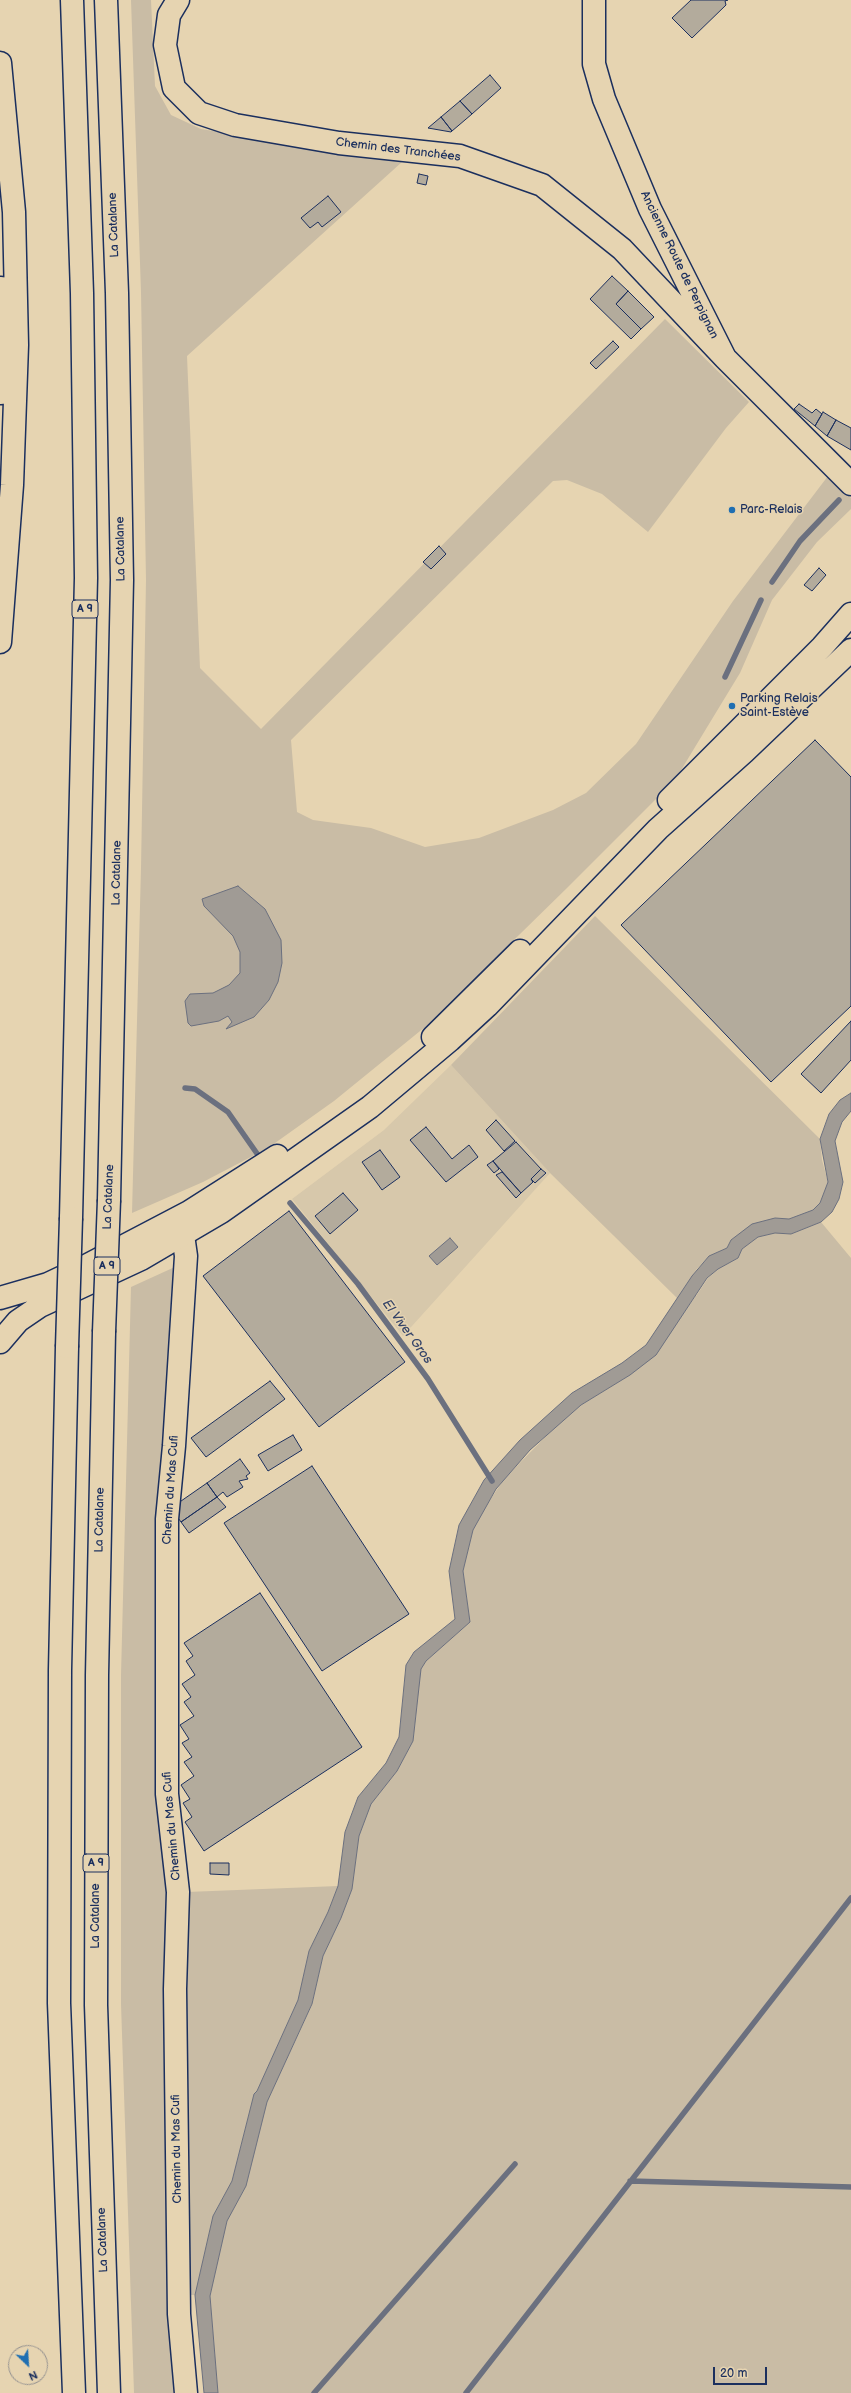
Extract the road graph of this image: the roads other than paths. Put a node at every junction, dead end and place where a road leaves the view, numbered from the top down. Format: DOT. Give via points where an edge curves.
graph roads {
  1 [pos="72,0"];
  2 [pos="106,0"];
  3 [pos="178,0"];
  4 [pos="594,0"];
  5 [pos="0,63"];
  6 [pos="0,242"];
  7 [pos="725,358"];
  8 [pos="0,424"];
  9 [pos="851,484"];
  10 [pos="851,614"];
  11 [pos="0,642"];
  12 [pos="851,650"];
  13 [pos="184,1235"];
  14 [pos="0,1298"];
  15 [pos="0,1342"];
  16 [pos="74,2393"];
  17 [pos="109,2393"];
  18 [pos="186,2393"];
  1 -- 16 [label="main road, A 9, bridge" via="82,293 86,578 60,1670 59,2003"];
  2 -- 17 [label="main road, La Catalane / A 9, bridge" via="117,293 122,580 97,1675 96,2005"];
  3 -- 7 [label="main road, Chemin des Tranchées" via="168,15 165,45 174,88 199,113 235,125 339,143 460,156 542,185 622,250"];
  4 -- 7 [label="main road, Ancienne Route de Perpignan" via="594,64 604,99 650,209"];
  5 -- 11 [label="main road" via="14,212 17,345 12,485"];
  6 -- 8 [label="main road"];
  7 -- 9 [label="main road, Ancienne Route de Perpignan"];
  10 -- 14 [label="main road" via="822,647 576,897 434,1036 342,1111 275,1158 189,1212 48,1284"];
  12 -- 13 [label="main road" via="744,752 658,829 487,1006 450,1040 370,1107 316,1147"];
  13 -- 15 [label="main road" via="141,1259 40,1306 18,1320"];
  13 -- 18 [label="main road, Chemin du Mas Cufi" via="186,1256 167,1519 167,1794 178,1892 175,1989 179,2314"];
}
